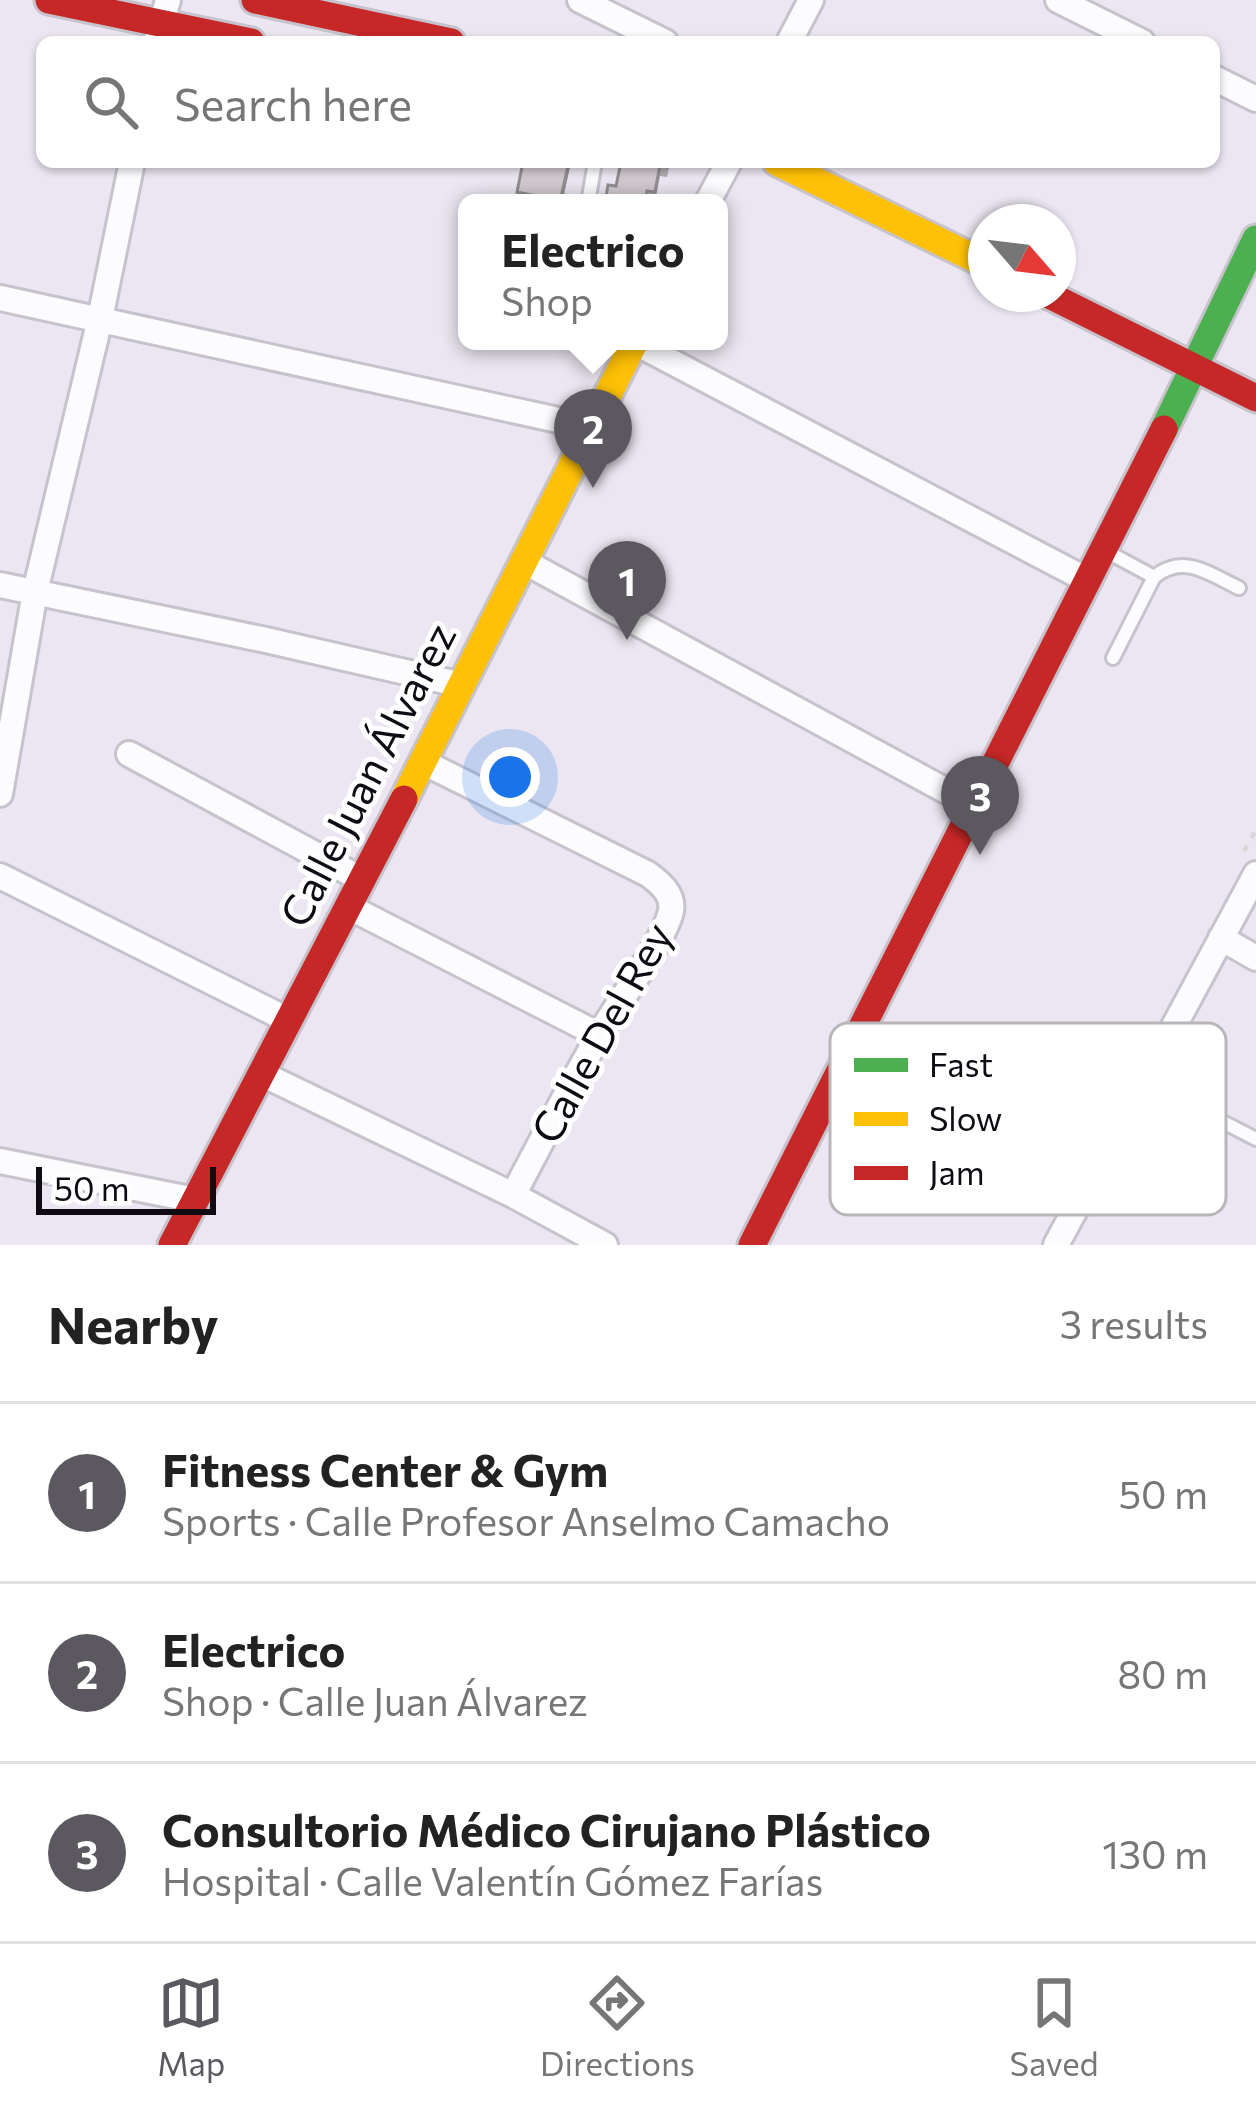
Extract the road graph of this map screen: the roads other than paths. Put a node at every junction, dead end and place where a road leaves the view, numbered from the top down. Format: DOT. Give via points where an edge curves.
graph roads {
  1 [pos="49,0"];
  2 [pos="255,0"];
  3 [pos="580,0"];
  4 [pos="811,0"];
  5 [pos="1058,0"];
  6 [pos="162,21"];
  7 [pos="226,36"];
  8 [pos="423,36"];
  9 [pos="653,36"];
  10 [pos="792,36"];
  11 [pos="1130,36"];
  12 [pos="1220,81"];
  13 [pos="1256,99"];
  14 [pos="131,168"];
  15 [pos="789,168"];
  16 [pos="1256,238"];
  17 [pos="968,255"];
  18 [pos="0,298"];
  19 [pos="1076,308"];
  20 [pos="100,319"];
  21 [pos="631,350"];
  22 [pos="650,350"];
  23 [pos="1196,367"];
  24 [pos="1256,398"];
  25 [pos="590,427"];
  26 [pos="1103,550"];
  27 [pos="525,562"];
  28 [pos="1154,577"];
  29 [pos="1087,580"];
  30 [pos="0,585"];
  31 [pos="1240,588"];
  32 [pos="35,592"];
  33 [pos="1113,658"];
  34 [pos="462,685"];
  35 [pos="129,754"];
  36 [pos="423,762"];
  37 [pos="0,794"];
  38 [pos="974,806"];
  39 [pos="1256,874"];
  40 [pos="0,875"];
  41 [pos="363,880"];
  42 [pos="349,907"];
  43 [pos="1221,938"];
  44 [pos="1256,958"];
  45 [pos="288,1020"];
  46 [pos="864,1023"];
  47 [pos="1176,1023"];
  48 [pos="599,1035"];
  49 [pos="262,1074"];
  50 [pos="830,1091"];
  51 [pos="1226,1123"];
  52 [pos="1256,1138"];
  53 [pos="0,1161"];
  54 [pos="512,1195"];
  55 [pos="195,1200"];
  56 [pos="1072,1215"];
  57 [pos="172,1245"];
  58 [pos="605,1245"];
  59 [pos="752,1245"];
  60 [pos="1056,1245"];
  1 -- 6 [label="main road"];
  2 -- 8 [label="main road"];
  3 -- 9 [label="street"];
  4 -- 10 [label="street"];
  5 -- 11 [label="street"];
  6 -- 7 [label="main road"];
  12 -- 13 [label="street"];
  14 -- 20 [label="street"];
  15 -- 17 [label="main road"];
  16 -- 23 [label="main road"];
  18 -- 20 [label="street"];
  19 -- 23 [label="main road"];
  20 -- 25 [label="street"];
  20 -- 32 [label="street"];
  21 -- 25 [label="main road, Calle Juan Álvarez"];
  22 -- 29 [label="street"];
  23 -- 24 [label="main road"];
  23 -- 26 [label="main road"];
  25 -- 27 [label="main road, Calle Juan Álvarez"];
  26 -- 28 [label="lane"];
  26 -- 29 [label="main road"];
  27 -- 34 [label="main road, Calle Juan Álvarez"];
  27 -- 38 [label="street"];
  28 -- 31 [label="lane" via="1191,565"];
  28 -- 33 [label="lane"];
  29 -- 38 [label="main road"];
  30 -- 32 [label="street"];
  32 -- 34 [label="street"];
  32 -- 37 [label="street"];
  34 -- 36 [label="main road, Calle Juan Álvarez"];
  35 -- 41 [label="street"];
  36 -- 41 [label="main road, Calle Juan Álvarez"];
  36 -- 48 [label="street, Calle Del Rey" via="662,885 671,910 663,931"];
  38 -- 46 [label="main road"];
  39 -- 43 [label="street"];
  40 -- 45 [label="street"];
  41 -- 42 [label="main road, Calle Juan Álvarez"];
  42 -- 45 [label="main road, Calle Juan Álvarez"];
  42 -- 48 [label="street"];
  43 -- 44 [label="street"];
  43 -- 47 [label="street"];
  45 -- 49 [label="main road, Calle Juan Álvarez"];
  48 -- 54 [label="street, Calle Del Rey"];
  49 -- 54 [label="street"];
  49 -- 55 [label="main road, Calle Juan Álvarez"];
  50 -- 59 [label="main road"];
  51 -- 52 [label="lane"];
  53 -- 55 [label="street"];
  54 -- 58 [label="street"];
  55 -- 57 [label="main road, Calle Juan Álvarez"];
  56 -- 60 [label="street"];
}
